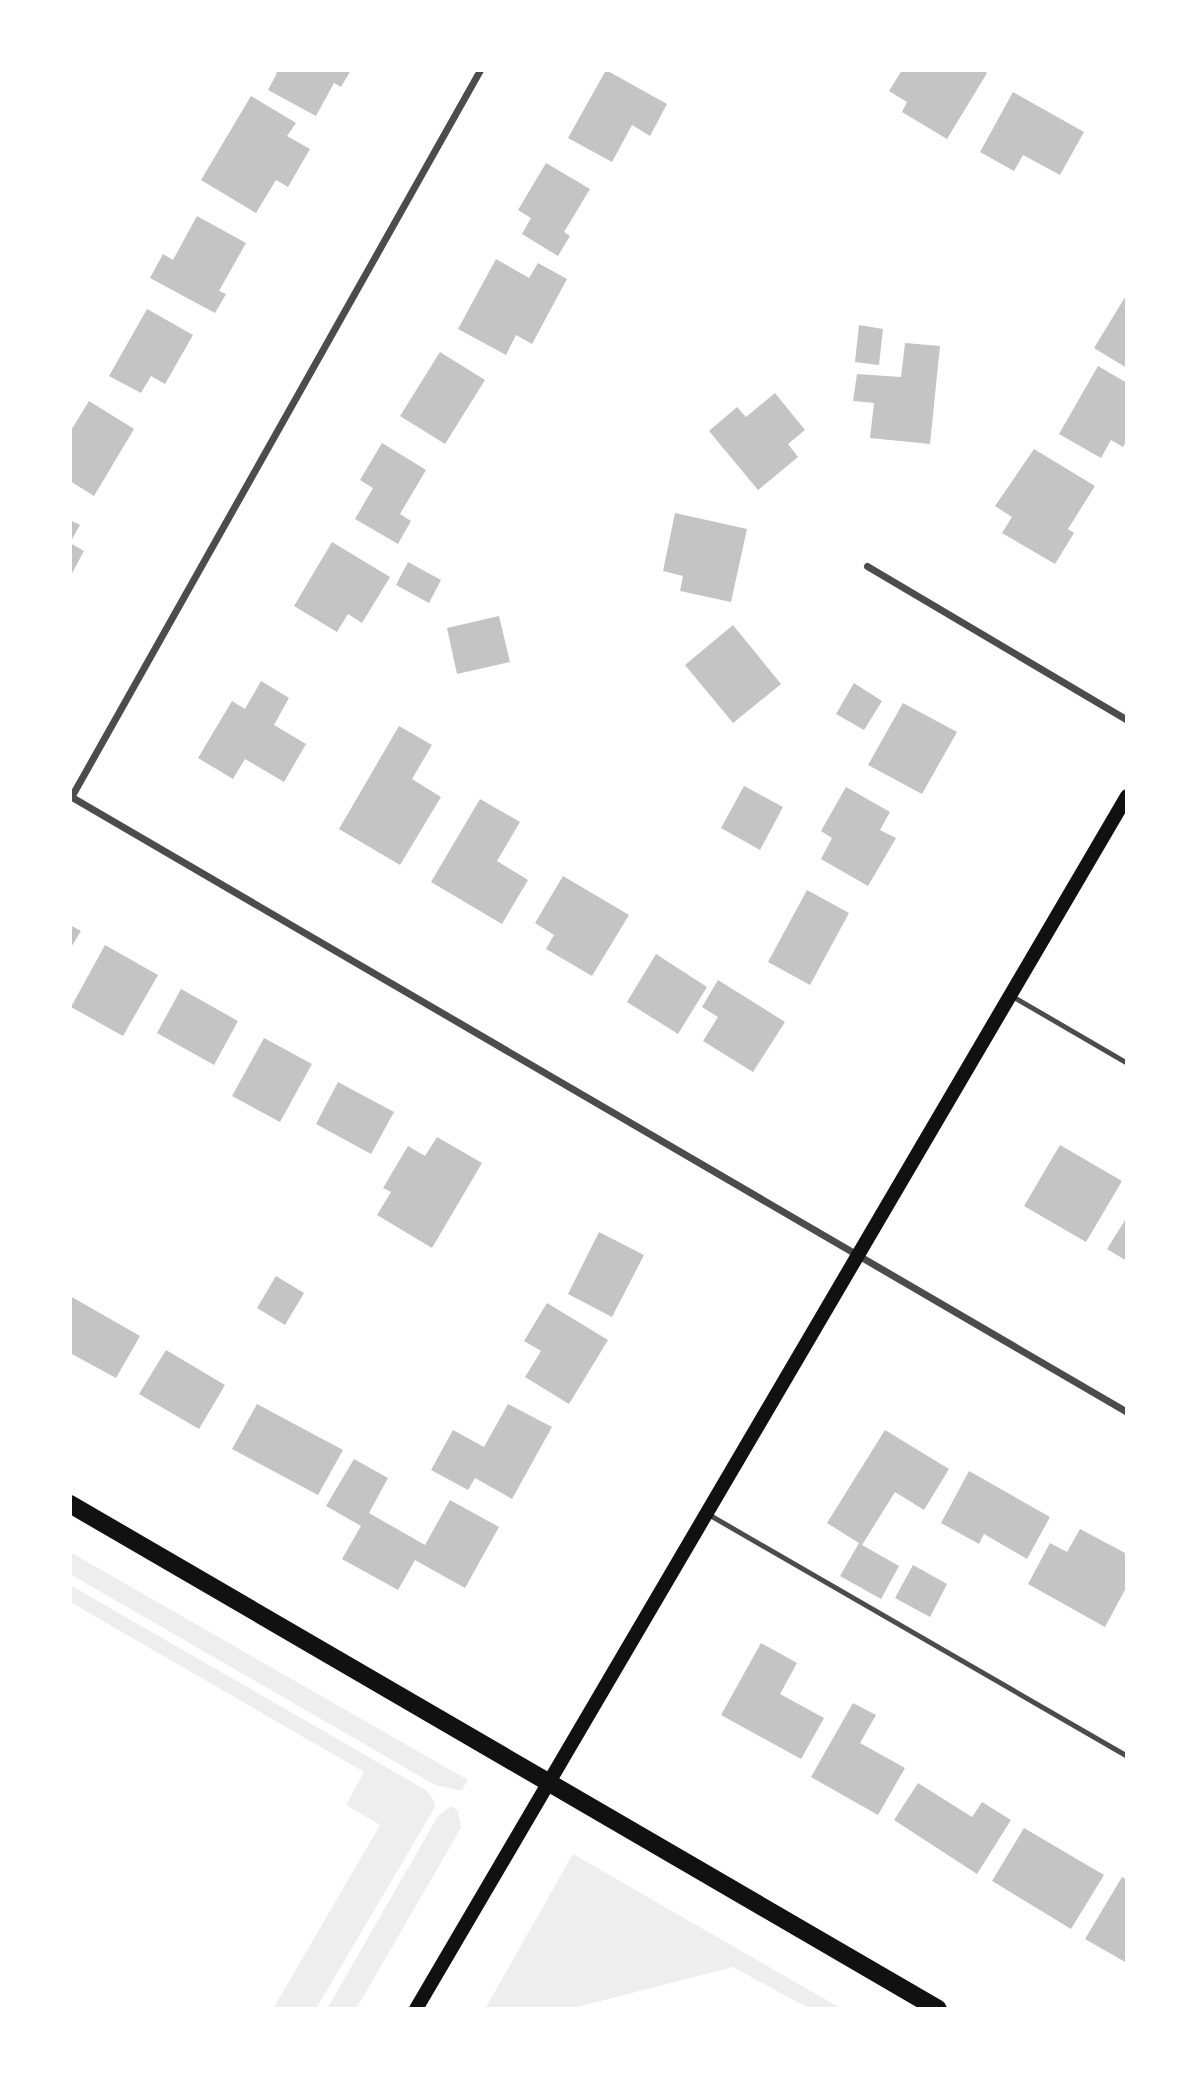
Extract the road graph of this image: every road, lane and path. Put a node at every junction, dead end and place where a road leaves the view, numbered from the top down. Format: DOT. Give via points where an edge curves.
graph roads {
  1 [pos="480,70"];
  2 [pos="867,566"];
  3 [pos="1127,720"];
  4 [pos="1127,796"];
  5 [pos="70,797"];
  6 [pos="1011,996"];
  7 [pos="1127,1063"];
  8 [pos="860,1257"];
  9 [pos="1127,1412"];
  10 [pos="70,1504"];
  11 [pos="707,1513"];
  12 [pos="1127,1756"];
  13 [pos="546,1784"];
  14 [pos="416,2009"];
  15 [pos="937,2009"];
  1 -- 5 [label="street"];
  2 -- 3 [label="street"];
  4 -- 6 [label="main road"];
  5 -- 8 [label="street"];
  6 -- 7 [label="lane"];
  6 -- 8 [label="main road"];
  8 -- 9 [label="street"];
  8 -- 11 [label="main road"];
  10 -- 13 [label="main road"];
  11 -- 12 [label="lane"];
  11 -- 13 [label="main road"];
  13 -- 14 [label="main road"];
  13 -- 15 [label="main road"];
}
